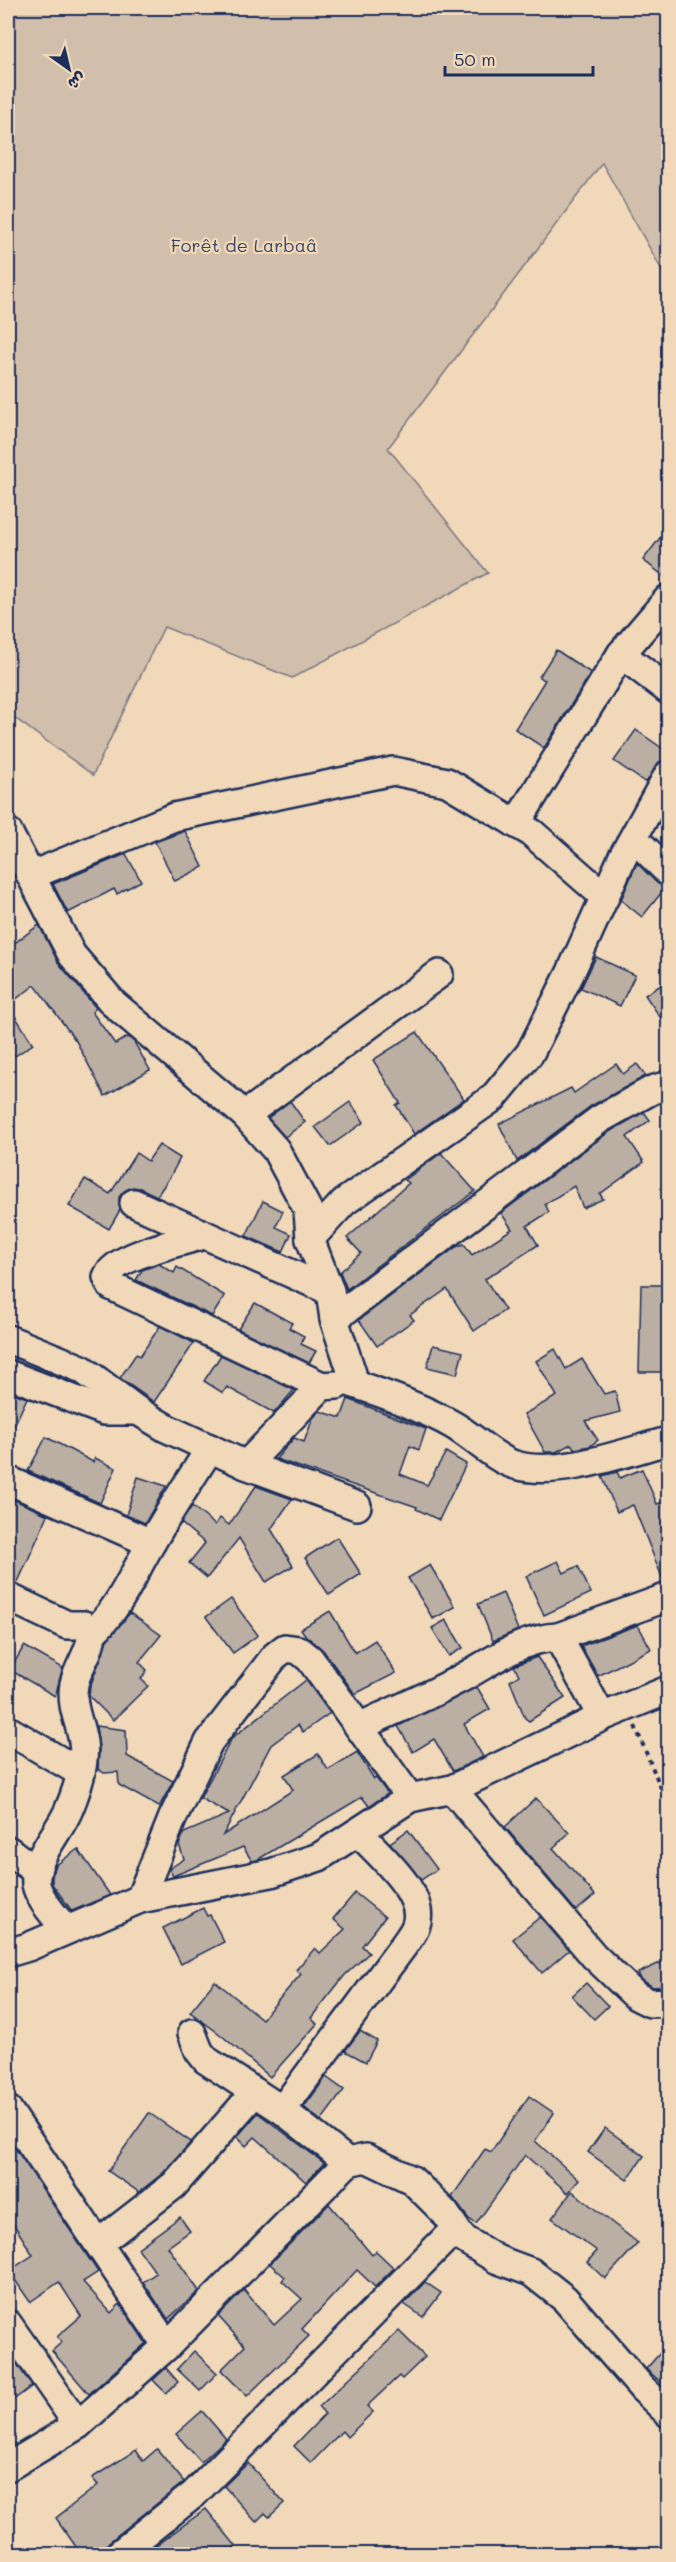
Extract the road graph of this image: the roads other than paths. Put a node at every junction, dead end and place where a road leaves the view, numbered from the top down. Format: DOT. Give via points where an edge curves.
graph roads {
  1 [pos="669,599"];
  2 [pos="621,654"];
  3 [pos="669,690"];
  4 [pos="668,777"];
  5 [pos="516,824"];
  6 [pos="8,832"];
  7 [pos="635,839"];
  8 [pos="669,872"];
  9 [pos="32,875"];
  10 [pos="605,897"];
  11 [pos="440,974"];
  12 [pos="669,1085"];
  13 [pos="245,1115"];
  14 [pos="134,1203"];
  15 [pos="204,1235"];
  16 [pos="310,1239"];
  17 [pos="330,1291"];
  18 [pos="334,1319"];
  19 [pos="8,1340"];
  20 [pos="8,1374"];
  21 [pos="351,1383"];
  22 [pos="322,1386"];
  23 [pos="138,1411"];
  24 [pos="669,1441"];
  25 [pos="210,1448"];
  26 [pos="246,1465"];
  27 [pos="8,1480"];
  28 [pos="357,1506"];
  29 [pos="151,1543"];
  30 [pos="8,1597"];
  31 [pos="669,1597"];
  32 [pos="92,1633"];
  33 [pos="558,1637"];
  34 [pos="669,1690"];
  35 [pos="602,1717"];
  36 [pos="359,1727"];
  37 [pos="8,1730"];
  38 [pos="81,1773"];
  39 [pos="452,1790"];
  40 [pos="410,1798"];
  41 [pos="358,1832"];
  42 [pos="8,1850"];
  43 [pos="38,1872"];
  44 [pos="140,1899"];
  45 [pos="66,1930"];
  46 [pos="8,1953"];
  47 [pos="669,2002"];
  48 [pos="192,2033"];
  49 [pos="255,2092"];
  50 [pos="8,2110"];
  51 [pos="282,2110"];
  52 [pos="348,2162"];
  53 [pos="455,2229"];
  54 [pos="99,2243"];
  55 [pos="8,2324"];
  56 [pos="167,2346"];
  57 [pos="669,2413"];
  58 [pos="78,2425"];
  59 [pos="8,2467"];
  60 [pos="119,2554"];
  1 -- 2 [label="street"];
  2 -- 3 [label="street"];
  2 -- 5 [label="street"];
  4 -- 7 [label="street"];
  5 -- 9 [label="street" via="447,782 393,771 174,817"];
  5 -- 10 [label="street" via="532,833"];
  6 -- 9 [label="street"];
  7 -- 8 [label="street"];
  7 -- 10 [label="street"];
  9 -- 13 [label="street" via="72,954 114,1004"];
  10 -- 16 [label="street" via="530,1053 493,1098 344,1202"];
  11 -- 13 [label="street"];
  12 -- 18 [label="street" via="652,1090 600,1119"];
  13 -- 16 [label="street" via="276,1150 308,1210"];
  14 -- 15 [label="street"];
  15 -- 17 [label="street"];
  15 -- 22 [label="street" via="131,1257 110,1270 107,1277 111,1286"];
  16 -- 17 [label="street"];
  17 -- 18 [label="street"];
  18 -- 21 [label="street" via="352,1373"];
  19 -- 23 [label="street" via="82,1369"];
  20 -- 23 [label="street" via="105,1411"];
  21 -- 22 [label="street"];
  21 -- 24 [label="street" via="452,1425 513,1464 539,1468 589,1462"];
  22 -- 26 [label="street"];
  23 -- 25 [label="street"];
  25 -- 26 [label="street"];
  25 -- 29 [label="street"];
  26 -- 28 [label="street"];
  27 -- 29 [label="street"];
  29 -- 32 [label="street" via="125,1591 104,1623"];
  30 -- 32 [label="street" via="67,1625 84,1625"];
  31 -- 33 [label="street"];
  32 -- 38 [label="street" via="91,1645 74,1684 72,1706 83,1743"];
  33 -- 35 [label="street"];
  33 -- 36 [label="street" via="542,1637 520,1645 453,1683"];
  34 -- 35 [label="street"];
  35 -- 39 [label="street"];
  36 -- 40 [label="street"];
  36 -- 44 [label="street" via="310,1659 298,1650 285,1648 209,1742 172,1817"];
  37 -- 38 [label="street"];
  38 -- 43 [label="street" via="69,1810"];
  39 -- 40 [label="street"];
  39 -- 47 [label="street" via="602,1964 636,1996 650,2003"];
  40 -- 41 [label="street"];
  41 -- 44 [label="street" via="319,1857 271,1873"];
  41 -- 51 [label="street" via="406,1885 417,1904 417,1924"];
  42 -- 43 [label="street"];
  43 -- 45 [label="street" via="36,1885"];
  44 -- 45 [label="street"];
  45 -- 46 [label="street"];
  48 -- 49 [label="street" via="207,2060"];
  49 -- 51 [label="street"];
  49 -- 54 [label="street" via="174,2185"];
  50 -- 54 [label="street"];
  51 -- 52 [label="street"];
  52 -- 53 [label="street" via="366,2158 412,2180 445,2213"];
  52 -- 56 [label="street"];
  53 -- 57 [label="street" via="462,2238 496,2259 531,2272 565,2299 642,2388"];
  53 -- 60 [label="street" via="194,2494"];
  54 -- 56 [label="street"];
  55 -- 58 [label="street"];
  56 -- 58 [label="street"];
  58 -- 59 [label="street"];
}
